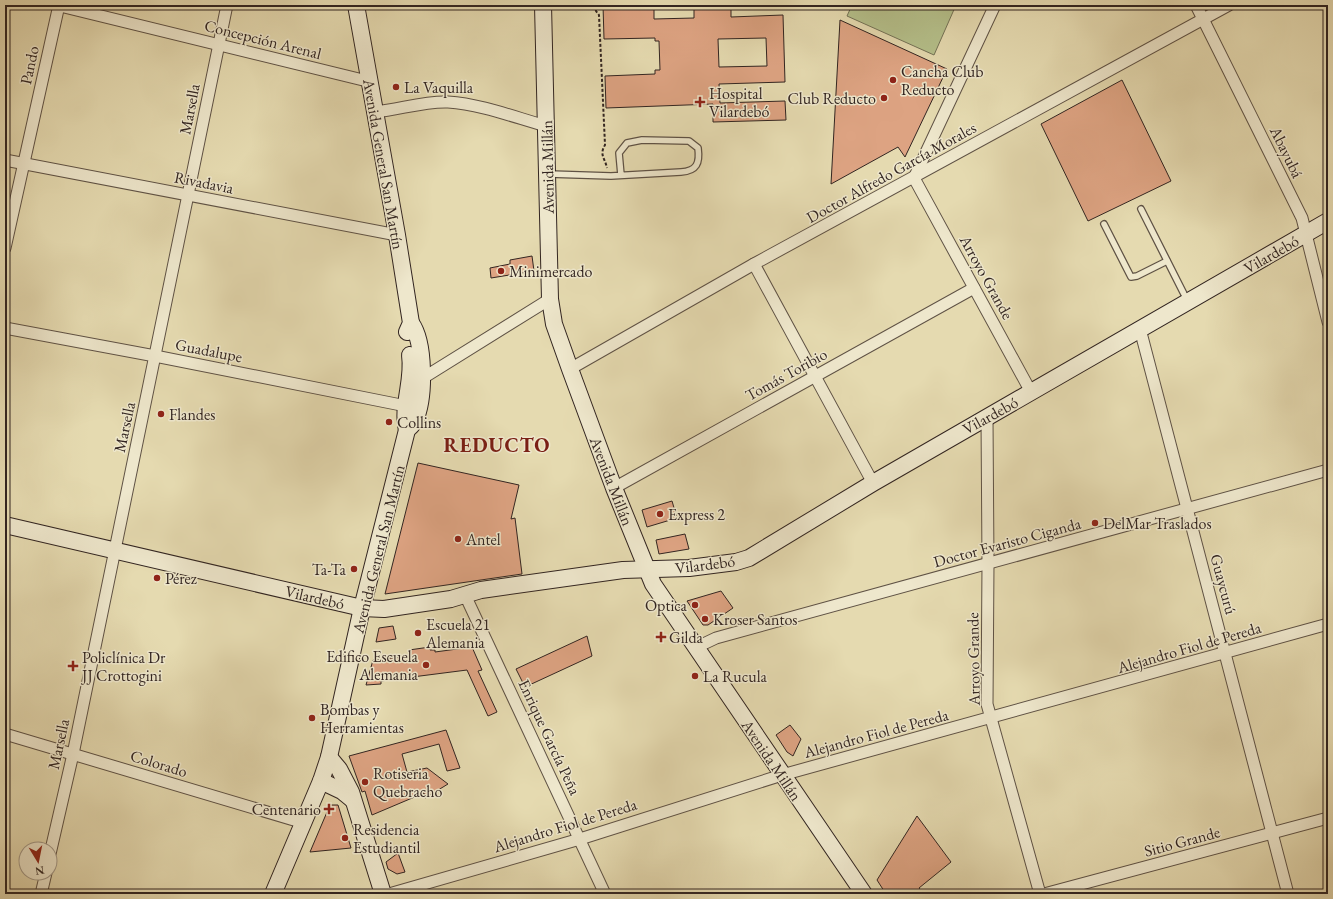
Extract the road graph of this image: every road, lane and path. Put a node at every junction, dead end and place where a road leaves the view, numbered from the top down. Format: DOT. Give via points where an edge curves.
graph roads {
  1 [pos="58,5"];
  2 [pos="227,5"];
  3 [pos="356,5"];
  4 [pos="543,5"];
  5 [pos="595,5"];
  6 [pos="995,5"];
  7 [pos="1196,5"];
  8 [pos="1229,5"];
  9 [pos="1203,19"];
  10 [pos="218,45"];
  11 [pos="368,79"];
  12 [pos="375,112"];
  13 [pos="546,126"];
  14 [pos="5,160"];
  15 [pos="24,163"];
  16 [pos="547,174"];
  17 [pos="607,175"];
  18 [pos="621,175"];
  19 [pos="914,178"];
  20 [pos="188,195"];
  21 [pos="1141,209"];
  22 [pos="1328,221"];
  23 [pos="1104,224"];
  24 [pos="1307,233"];
  25 [pos="397,235"];
  26 [pos="5,248"];
  27 [pos="1167,261"];
  28 [pos="754,264"];
  29 [pos="974,288"];
  30 [pos="550,299"];
  31 [pos="1188,302"];
  32 [pos="1328,322"];
  33 [pos="5,328"];
  34 [pos="1140,329"];
  35 [pos="155,356"];
  36 [pos="570,369"];
  37 [pos="417,376"];
  38 [pos="815,376"];
  39 [pos="1032,392"];
  40 [pos="406,406"];
  41 [pos="987,417"];
  42 [pos="407,430"];
  43 [pos="1328,470"];
  44 [pos="873,483"];
  45 [pos="614,488"];
  46 [pos="1187,509"];
  47 [pos="5,525"];
  48 [pos="115,549"];
  49 [pos="988,564"];
  50 [pos="646,570"];
  51 [pos="465,595"];
  52 [pos="362,608"];
  53 [pos="1328,624"];
  54 [pos="696,648"];
  55 [pos="1225,653"];
  56 [pos="990,718"];
  57 [pos="5,734"];
  58 [pos="73,754"];
  59 [pos="329,757"];
  60 [pos="782,775"];
  61 [pos="321,781"];
  62 [pos="352,800"];
  63 [pos="1328,818"];
  64 [pos="304,822"];
  65 [pos="1272,833"];
  66 [pos="580,839"];
  67 [pos="53,841"];
  68 [pos="44,881"];
  69 [pos="41,894"];
  70 [pos="273,894"];
  71 [pos="383,894"];
  72 [pos="390,894"];
  73 [pos="605,894"];
  74 [pos="864,894"];
  75 [pos="1040,894"];
  76 [pos="1044,894"];
  77 [pos="1288,894"];
  1 -- 10 [label="street, Concepción Arenal"];
  1 -- 15 [label="street, Pando"];
  2 -- 10 [label="street, Marsella"];
  3 -- 11 [label="main road, Avenida General San Martín"];
  4 -- 13 [label="main road, Avenida Millán"];
  5 -- 17 [label="path" via="599,14 605,145 602,157"];
  6 -- 19 [label="street"];
  7 -- 9 [label="street, Abayubá"];
  8 -- 9 [label="street, Doctor Alfredo García Morales"];
  9 -- 19 [label="street, Doctor Alfredo García Morales"];
  9 -- 24 [label="street, Abayubá" via="1302,218"];
  10 -- 11 [label="street, Concepción Arenal" via="363,80"];
  10 -- 20 [label="street, Marsella"];
  11 -- 12 [label="main road, Avenida General San Martín"];
  12 -- 13 [label="street" via="433,102 448,102"];
  12 -- 25 [label="main road, Avenida General San Martín"];
  13 -- 16 [label="main road, Avenida Millán"];
  14 -- 15 [label="street, Rivadavia"];
  15 -- 20 [label="street, Rivadavia"];
  15 -- 26 [label="street, Pando"];
  16 -- 17 [label="lane"];
  16 -- 30 [label="main road, Avenida Millán"];
  17 -- 18 [label="lane"];
  18 -- 18 [label="lane" via="689,172 700,160 698,148 688,141 642,140 627,143 619,153"];
  19 -- 28 [label="street, Doctor Alfredo García Morales"];
  19 -- 29 [label="street, Arroyo Grande"];
  20 -- 25 [label="street, Rivadavia"];
  20 -- 35 [label="street, Marsella"];
  21 -- 27 [label="lane"];
  22 -- 24 [label="main road, Vilardebó"];
  23 -- 27 [label="lane" via="1131,277"];
  24 -- 31 [label="main road, Vilardebó"];
  24 -- 32 [label="street, Abayubá"];
  25 -- 37 [label="main road, Avenida General San Martín" via="411,323 417,331"];
  27 -- 31 [label="lane"];
  28 -- 36 [label="street, Doctor Alfredo García Morales"];
  28 -- 38 [label="street"];
  29 -- 38 [label="street, Tomás Toribio"];
  29 -- 39 [label="street, Arroyo Grande"];
  30 -- 36 [label="main road, Avenida Millán" via="554,324"];
  30 -- 37 [label="street"];
  31 -- 34 [label="main road, Vilardebó"];
  33 -- 35 [label="street, Guadalupe"];
  34 -- 39 [label="main road, Vilardebó"];
  34 -- 46 [label="street, Guaycurú"];
  35 -- 40 [label="street, Guadalupe"];
  35 -- 48 [label="street, Marsella"];
  36 -- 45 [label="main road, Avenida Millán"];
  37 -- 40 [label="main road, Avenida General San Martín"];
  37 -- 42 [label="main road, Avenida General San Martín" via="415,421"];
  38 -- 44 [label="street"];
  38 -- 45 [label="street, Tomás Toribio"];
  39 -- 41 [label="main road, Vilardebó"];
  40 -- 42 [label="main road, Avenida General San Martín" via="404,418"];
  41 -- 44 [label="main road, Vilardebó"];
  41 -- 49 [label="street, Arroyo Grande"];
  42 -- 52 [label="main road, Avenida General San Martín"];
  43 -- 46 [label="street, Doctor Evaristo Ciganda"];
  44 -- 50 [label="main road, Vilardebó" via="749,558 689,568"];
  45 -- 50 [label="main road, Avenida Millán"];
  46 -- 49 [label="street, Doctor Evaristo Ciganda"];
  46 -- 55 [label="street, Guaycurú"];
  47 -- 48 [label="main road, Vilardebó"];
  48 -- 52 [label="main road, Vilardebó"];
  48 -- 58 [label="street, Marsella"];
  49 -- 54 [label="street, Doctor Evaristo Ciganda" via="716,638"];
  49 -- 56 [label="street, Arroyo Grande" via="987,704"];
  50 -- 51 [label="main road, Vilardebó" via="623,570 482,590"];
  50 -- 54 [label="main road, Avenida Millán"];
  51 -- 52 [label="main road, Vilardebó" via="384,609"];
  51 -- 66 [label="street, Enrique García Peña"];
  52 -- 59 [label="main road, Avenida General San Martín"];
  53 -- 55 [label="street, Alejandro Fiol de Pereda"];
  54 -- 60 [label="main road, Avenida Millán"];
  55 -- 56 [label="street, Alejandro Fiol de Pereda"];
  55 -- 65 [label="street, Guaycurú"];
  56 -- 60 [label="street, Alejandro Fiol de Pereda"];
  56 -- 75 [label="street, Arroyo Grande"];
  57 -- 58 [label="street, Colorado"];
  58 -- 64 [label="street, Colorado"];
  58 -- 67 [label="street, Marsella"];
  59 -- 61 [label="main road, Avenida General San Martín"];
  59 -- 62 [label="main road" via="339,769 351,792"];
  60 -- 66 [label="street, Alejandro Fiol de Pereda"];
  60 -- 74 [label="main road, Avenida Millán"];
  61 -- 62 [label="main road" via="342,791"];
  61 -- 64 [label="main road, Avenida General San Martín"];
  62 -- 71 [label="main road"];
  63 -- 65 [label="street, Sitio Grande"];
  64 -- 70 [label="main road, Avenida General San Martín"];
  65 -- 76 [label="street, Sitio Grande"];
  65 -- 77 [label="street, Guaycurú"];
  66 -- 72 [label="street, Alejandro Fiol de Pereda"];
  66 -- 73 [label="street, Enrique García Peña"];
  68 -- 69 [label="street"];
}
